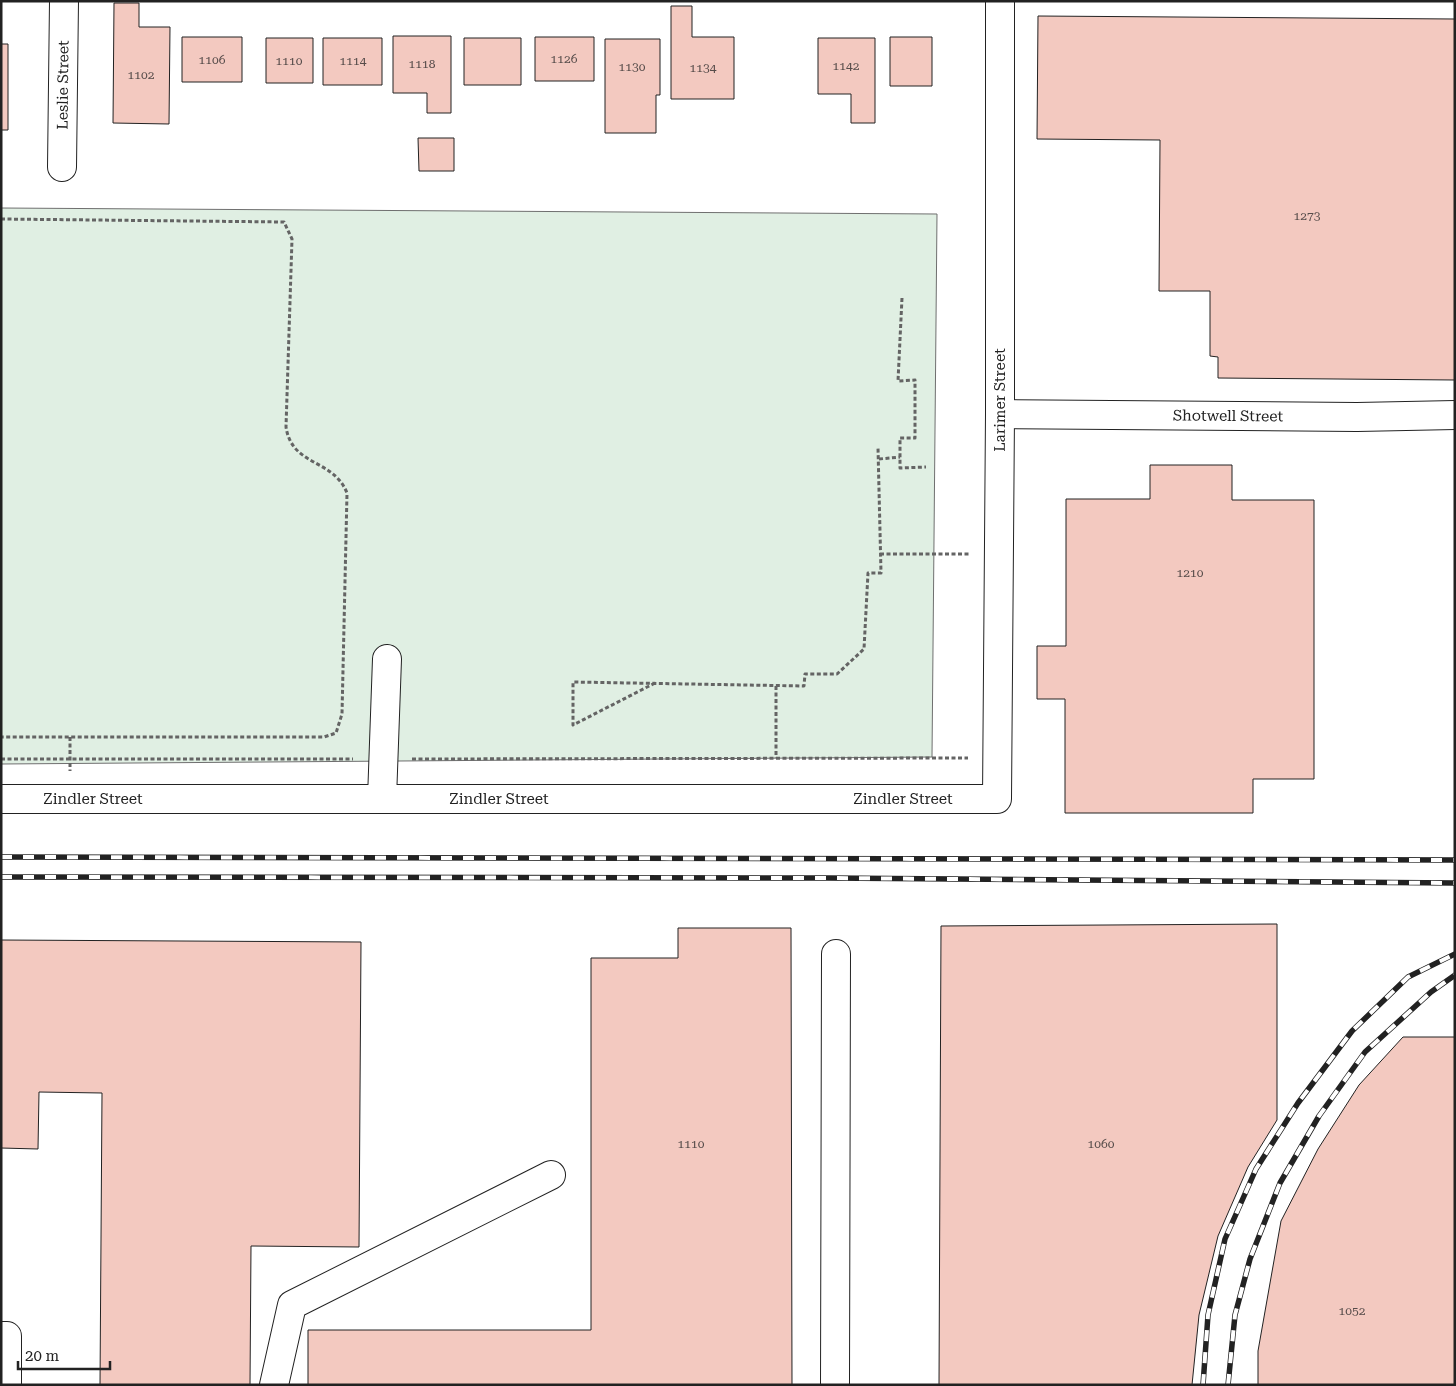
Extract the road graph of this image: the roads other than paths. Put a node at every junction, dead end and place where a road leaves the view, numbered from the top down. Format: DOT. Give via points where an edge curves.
graph roads {
  1 [pos="64,1"];
  2 [pos="1000,1"];
  3 [pos="62,168"];
  4 [pos="1000,414"];
  5 [pos="1455,415"];
  6 [pos="387,659"];
  7 [pos="1,799"];
  8 [pos="382,799"];
  9 [pos="997,799"];
  10 [pos="836,954"];
  11 [pos="552,1175"];
  12 [pos="1,1336"];
  13 [pos="7,1385"];
  14 [pos="274,1385"];
  15 [pos="835,1385"];
  1 -- 3 [label="street, Leslie Street"];
  2 -- 4 [label="street, Larimer Street"];
  4 -- 5 [label="street, Shotwell Street"];
  4 -- 9 [label="street, Larimer Street"];
  6 -- 8 [label="street"];
  7 -- 8 [label="street, Zindler Street"];
  8 -- 9 [label="street, Zindler Street"];
  10 -- 15 [label="street"];
  11 -- 14 [label="street" via="292,1305"];
  12 -- 13 [label="street" via="7,1336"];
}
